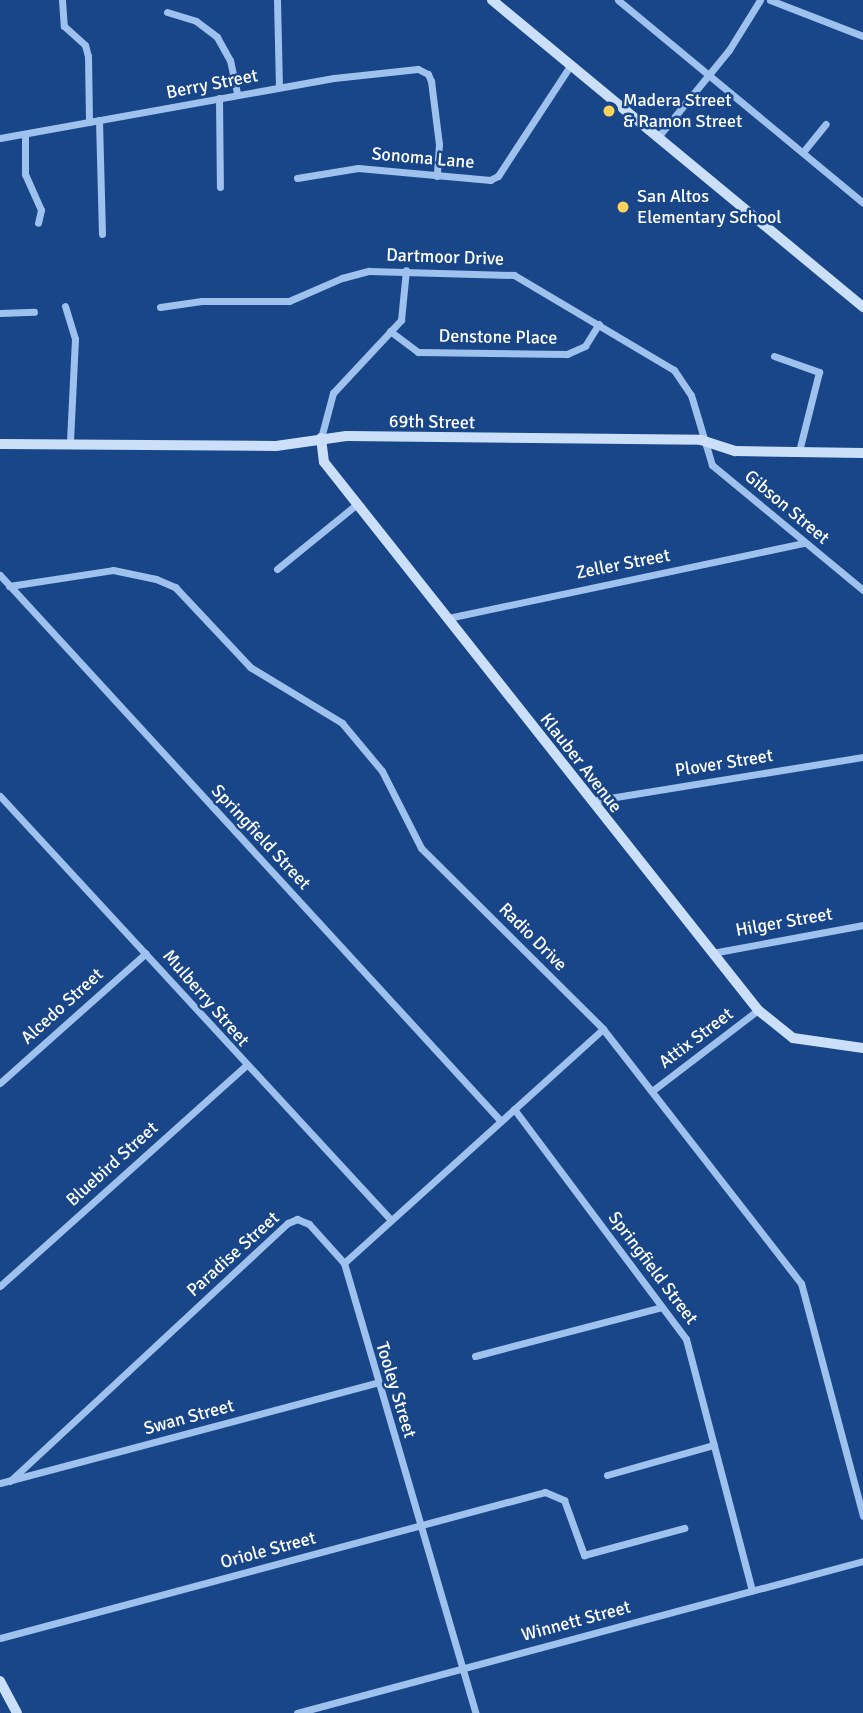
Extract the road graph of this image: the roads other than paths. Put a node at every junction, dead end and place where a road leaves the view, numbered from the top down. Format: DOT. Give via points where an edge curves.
graph roads {
  1 [pos="62,0"];
  2 [pos="277,0"];
  3 [pos="492,0"];
  4 [pos="618,0"];
  5 [pos="760,0"];
  6 [pos="770,0"];
  7 [pos="167,12"];
  8 [pos="863,36"];
  9 [pos="570,66"];
  10 [pos="710,76"];
  11 [pos="279,87"];
  12 [pos="237,94"];
  13 [pos="219,98"];
  14 [pos="99,120"];
  15 [pos="89,122"];
  16 [pos="825,124"];
  17 [pos="25,134"];
  18 [pos="658,137"];
  19 [pos="0,138"];
  20 [pos="803,152"];
  21 [pos="437,176"];
  22 [pos="297,178"];
  23 [pos="220,187"];
  24 [pos="863,203"];
  25 [pos="38,223"];
  26 [pos="102,234"];
  27 [pos="406,270"];
  28 [pos="65,306"];
  29 [pos="160,307"];
  30 [pos="863,307"];
  31 [pos="34,312"];
  32 [pos="0,313"];
  33 [pos="599,324"];
  34 [pos="390,331"];
  35 [pos="774,356"];
  36 [pos="321,438"];
  37 [pos="701,440"];
  38 [pos="70,442"];
  39 [pos="0,444"];
  40 [pos="799,450"];
  41 [pos="863,453"];
  42 [pos="357,504"];
  43 [pos="804,543"];
  44 [pos="278,569"];
  45 [pos="0,575"];
  46 [pos="9,586"];
  47 [pos="863,590"];
  48 [pos="448,618"];
  49 [pos="863,757"];
  50 [pos="0,796"];
  51 [pos="590,801"];
  52 [pos="863,925"];
  53 [pos="146,953"];
  54 [pos="712,953"];
  55 [pos="758,1010"];
  56 [pos="603,1029"];
  57 [pos="863,1048"];
  58 [pos="245,1066"];
  59 [pos="0,1083"];
  60 [pos="652,1091"];
  61 [pos="514,1109"];
  62 [pos="500,1119"];
  63 [pos="390,1219"];
  64 [pos="344,1263"];
  65 [pos="0,1286"];
  66 [pos="662,1307"];
  67 [pos="475,1356"];
  68 [pos="377,1383"];
  69 [pos="714,1445"];
  70 [pos="607,1475"];
  71 [pos="10,1481"];
  72 [pos="0,1483"];
  73 [pos="863,1516"];
  74 [pos="421,1525"];
  75 [pos="684,1528"];
  76 [pos="863,1561"];
  77 [pos="752,1590"];
  78 [pos="0,1638"];
  79 [pos="464,1668"];
  80 [pos="0,1681"];
  81 [pos="18,1713"];
  82 [pos="297,1713"];
  83 [pos="476,1713"];
  1 -- 15 [label="street" via="64,26 85,45 88,56"];
  2 -- 11 [label="street"];
  3 -- 9 [label="street"];
  4 -- 10 [label="street"];
  5 -- 10 [label="street"];
  6 -- 8 [label="street"];
  7 -- 12 [label="street" via="196,21 217,37 230,60"];
  9 -- 18 [label="street"];
  9 -- 21 [label="street, Sonoma Lane" via="498,176 490,180"];
  10 -- 18 [label="street"];
  10 -- 20 [label="street"];
  11 -- 12 [label="street, Berry Street"];
  11 -- 21 [label="street, Berry Street" via="395,68 428,74 439,144"];
  12 -- 13 [label="street, Berry Street"];
  13 -- 14 [label="street, Berry Street"];
  13 -- 23 [label="street"];
  14 -- 15 [label="street, Berry Street"];
  14 -- 26 [label="street"];
  15 -- 17 [label="street, Berry Street"];
  16 -- 20 [label="street"];
  17 -- 19 [label="street, Berry Street"];
  17 -- 25 [label="street" via="25,174 41,210"];
  18 -- 30 [label="street"];
  20 -- 24 [label="street"];
  21 -- 22 [label="street, Sonoma Lane" via="358,168"];
  27 -- 29 [label="street, Dartmoor Drive" via="351,275 289,301 202,301"];
  27 -- 33 [label="street, Dartmoor Drive" via="508,274"];
  27 -- 34 [label="street" via="405,310"];
  28 -- 38 [label="street" via="75,339"];
  31 -- 32 [label="street"];
  33 -- 34 [label="street, Denstone Place" via="585,346 567,354 418,352"];
  33 -- 37 [label="street, Dartmoor Drive" via="679,375 694,401"];
  34 -- 36 [label="street" via="333,393"];
  35 -- 40 [label="street" via="819,372"];
  36 -- 37 [label="street, 69th Street"];
  36 -- 38 [label="street, 69th Street" via="276,446"];
  36 -- 42 [label="street, Klauber Avenue" via="324,462"];
  37 -- 40 [label="street, 69th Street" via="735,452"];
  37 -- 43 [label="street, Gibson Street" via="712,465"];
  38 -- 39 [label="street, 69th Street"];
  40 -- 41 [label="street, 69th Street"];
  42 -- 44 [label="street"];
  42 -- 48 [label="street, Klauber Avenue"];
  43 -- 47 [label="street, Gibson Street"];
  43 -- 48 [label="street, Zeller Street"];
  45 -- 46 [label="street, Springfield Street"];
  46 -- 56 [label="street, Radio Drive" via="113,570 175,587 250,667 342,723 382,771 421,848"];
  46 -- 62 [label="street, Springfield Street"];
  48 -- 51 [label="street, Klauber Avenue"];
  49 -- 51 [label="street, Plover Street"];
  50 -- 53 [label="street, Mulberry Street"];
  51 -- 54 [label="street, Klauber Avenue"];
  52 -- 54 [label="street, Hilger Street"];
  53 -- 58 [label="street, Mulberry Street"];
  53 -- 59 [label="street, Alcedo Street"];
  54 -- 55 [label="street, Klauber Avenue"];
  55 -- 57 [label="street, Klauber Avenue" via="793,1038"];
  55 -- 60 [label="street, Attix Street"];
  56 -- 60 [label="street, Radio Drive"];
  56 -- 61 [label="street"];
  58 -- 63 [label="street, Mulberry Street"];
  58 -- 65 [label="street, Bluebird Street"];
  60 -- 73 [label="street, Radio Drive" via="801,1283"];
  61 -- 62 [label="street"];
  61 -- 66 [label="street, Springfield Street"];
  62 -- 63 [label="street"];
  63 -- 64 [label="street"];
  64 -- 68 [label="street, Tooley Street"];
  64 -- 71 [label="street, Paradise Street" via="309,1224 297,1219 288,1223"];
  66 -- 67 [label="street"];
  66 -- 69 [label="street, Springfield Street" via="687,1339"];
  68 -- 71 [label="street, Swan Street"];
  68 -- 74 [label="street, Tooley Street"];
  69 -- 70 [label="street"];
  69 -- 77 [label="street, Springfield Street"];
  71 -- 72 [label="street, Swan Street"];
  74 -- 75 [label="street, Oriole Street" via="545,1492 564,1500 584,1555"];
  74 -- 78 [label="street, Oriole Street"];
  74 -- 79 [label="street, Tooley Street"];
  76 -- 77 [label="street, Winnett Street"];
  77 -- 79 [label="street, Winnett Street"];
  79 -- 82 [label="street, Winnett Street"];
  79 -- 83 [label="street"];
  80 -- 81 [label="street"];
}
